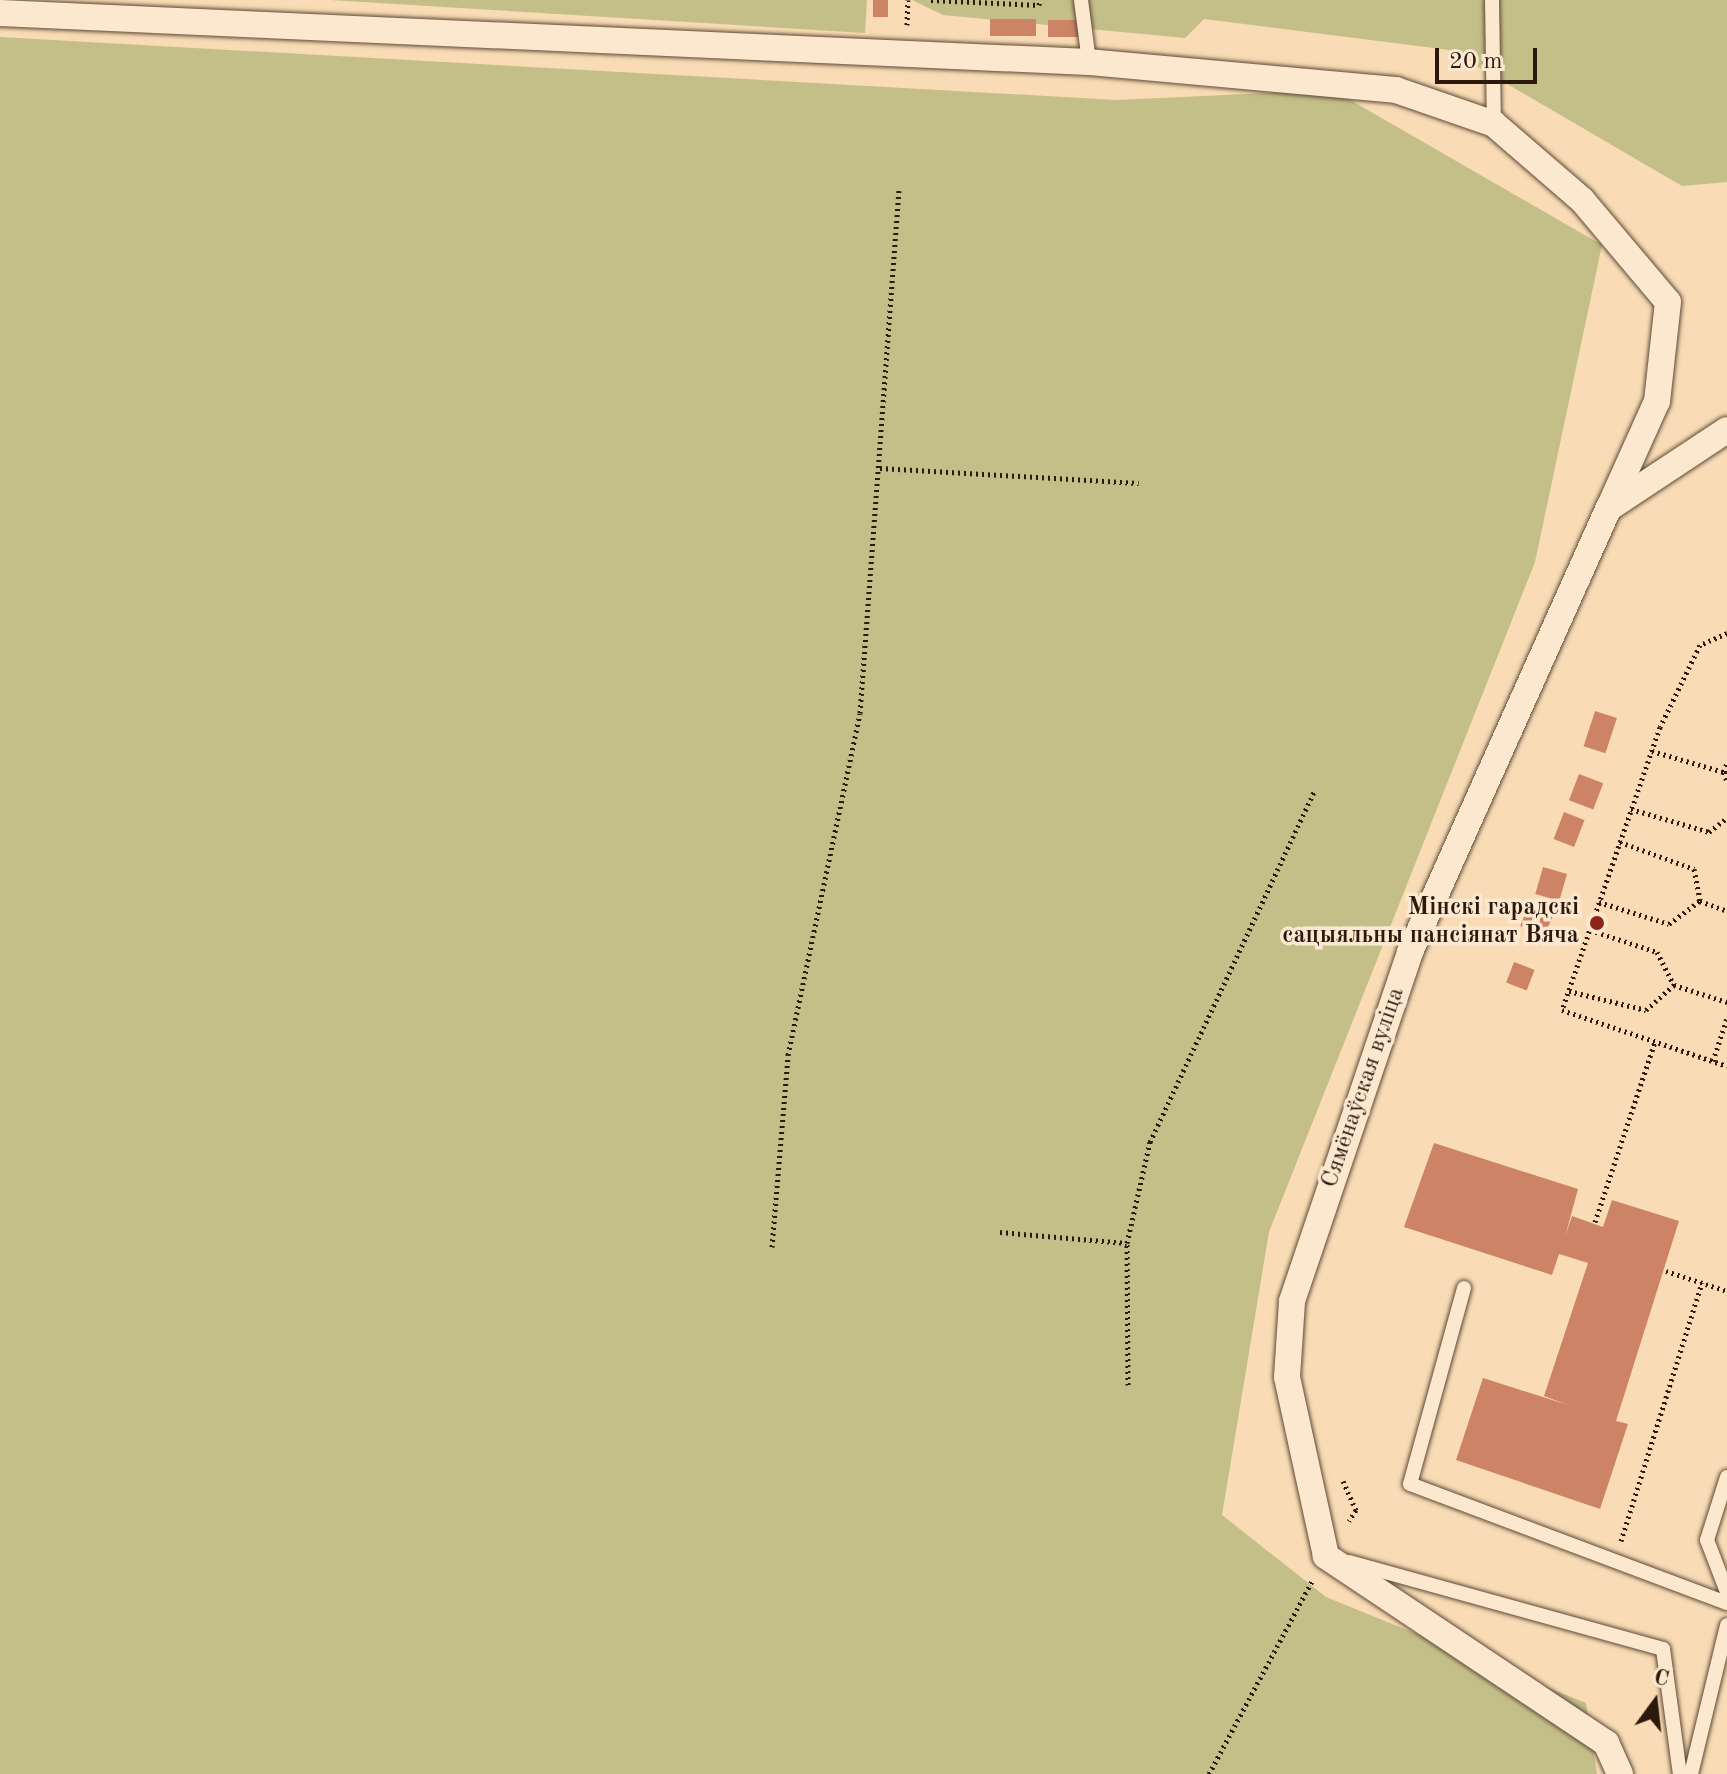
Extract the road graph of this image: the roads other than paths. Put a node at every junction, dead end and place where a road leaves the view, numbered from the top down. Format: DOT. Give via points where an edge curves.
graph roads {
  1 [pos="1081,0"];
  2 [pos="1492,0"];
  3 [pos="0,13"];
  4 [pos="1089,62"];
  5 [pos="1494,124"];
  6 [pos="1727,430"];
  7 [pos="1609,508"];
  8 [pos="1464,1288"];
  9 [pos="1727,1477"];
  10 [pos="1326,1556"];
  11 [pos="1727,1592"];
  12 [pos="1727,1603"];
  13 [pos="1727,1625"];
  14 [pos="1620,1774"];
  15 [pos="1680,1774"];
  16 [pos="1691,1774"];
  1 -- 4 [label="lane"];
  2 -- 5 [label="lane"];
  3 -- 4 [label="street"];
  4 -- 5 [label="street" via="1396,90"];
  5 -- 7 [label="street, Сямёнаўская вуліца" via="1582,200 1668,302 1657,401"];
  6 -- 7 [label="street"];
  7 -- 10 [label="street, Сямёнаўская вуліца" via="1410,952 1292,1301 1287,1377"];
  8 -- 12 [label="lane" via="1410,1484"];
  9 -- 11 [label="lane" via="1707,1540"];
  10 -- 14 [label="street" via="1606,1743"];
  10 -- 15 [label="lane" via="1663,1649"];
  13 -- 16 [label="lane"];
}
